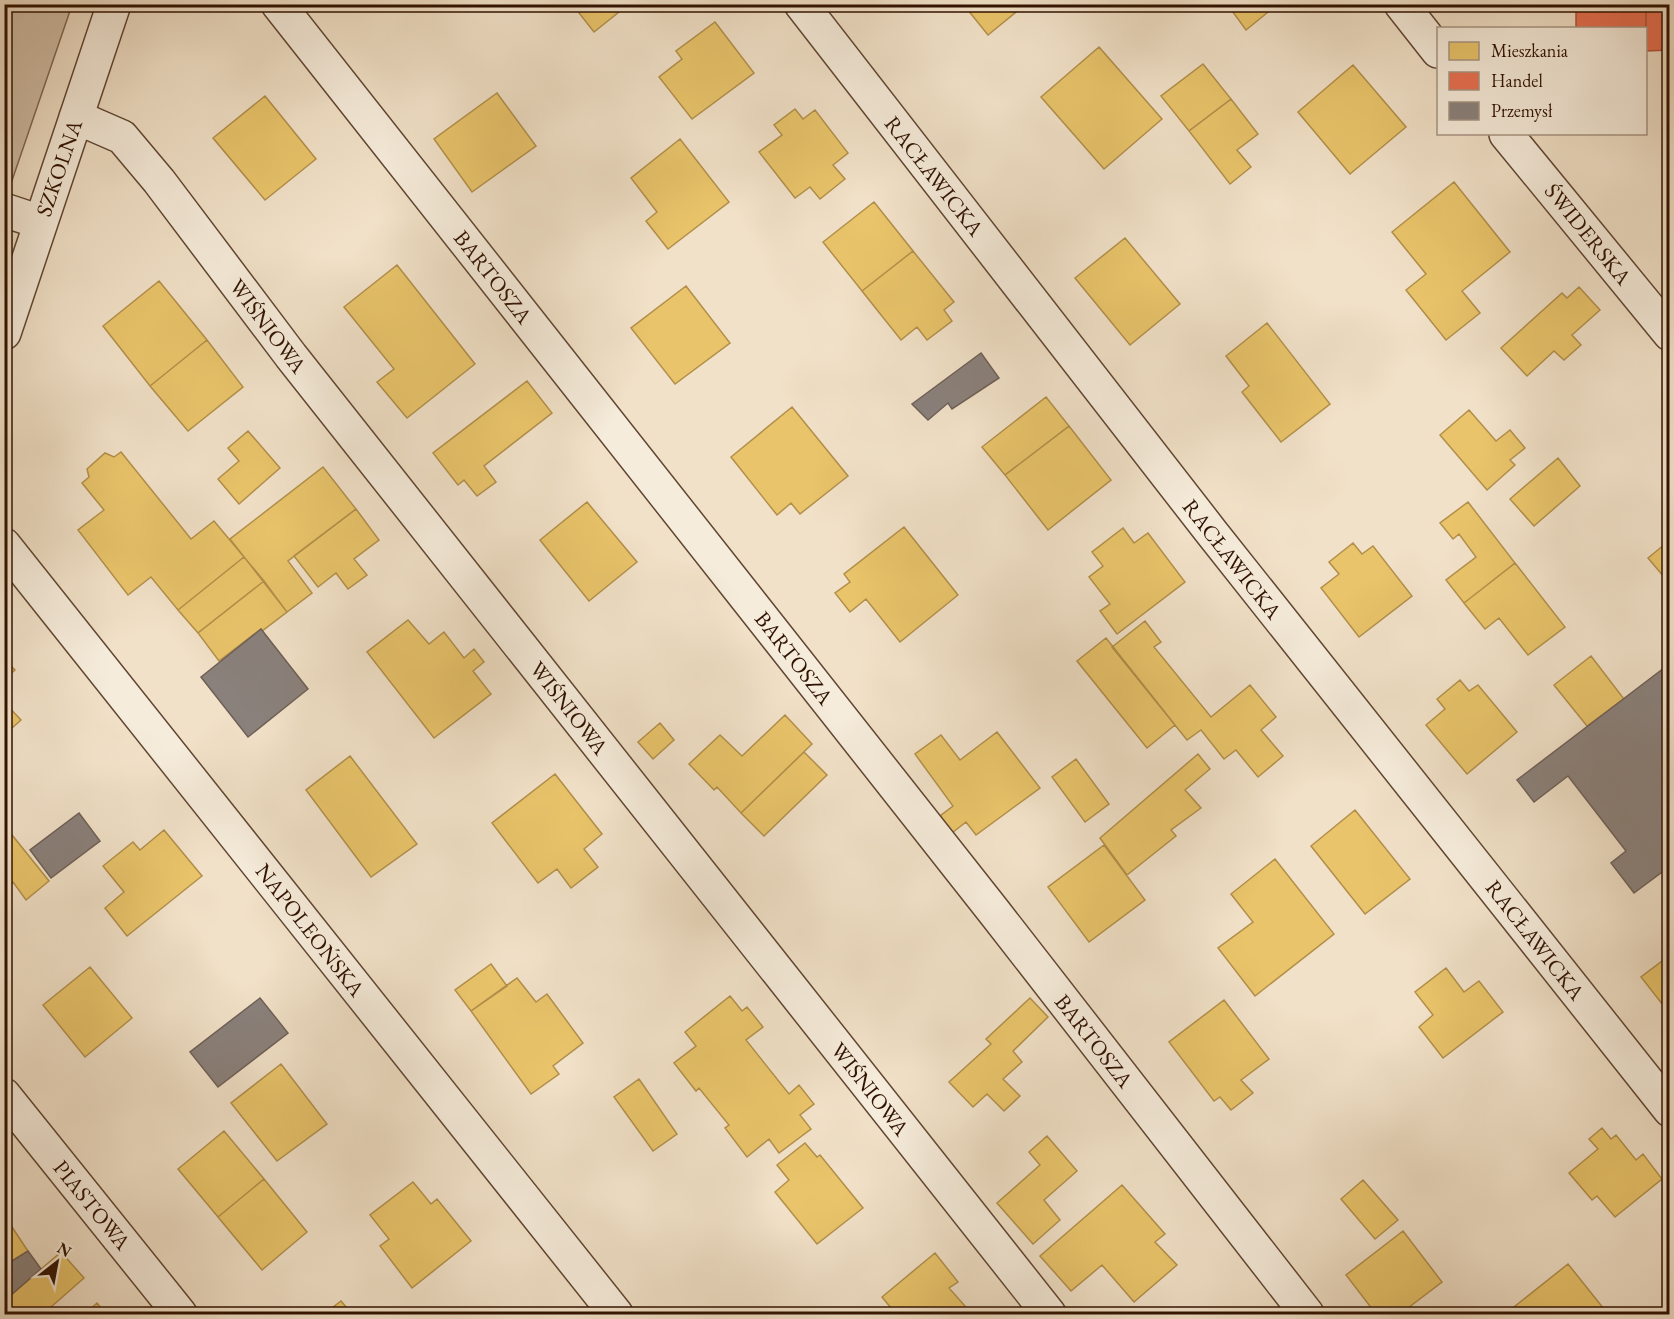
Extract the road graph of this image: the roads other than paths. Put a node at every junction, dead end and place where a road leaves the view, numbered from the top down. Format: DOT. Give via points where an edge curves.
graph roads {
  1 [pos="114,4"];
  2 [pos="278,4"];
  3 [pos="801,4"];
  4 [pos="1401,4"];
  5 [pos="1437,50"];
  6 [pos="76,117"];
  7 [pos="1507,135"];
  8 [pos="4,210"];
  9 [pos="40,222"];
  10 [pos="4,333"];
  11 [pos="1670,334"];
  12 [pos="4,544"];
  13 [pos="4,1095"];
  14 [pos="1670,1110"];
  15 [pos="180,1314"];
  16 [pos="616,1314"];
  17 [pos="1049,1314"];
  18 [pos="1307,1314"];
  1 -- 6 [label="street, SZKOLNA"];
  2 -- 18 [label="street, BARTOSZA"];
  3 -- 14 [label="street, RACŁAWICKA" via="1212,533"];
  4 -- 5 [label="street"];
  6 -- 9 [label="street, SZKOLNA"];
  6 -- 17 [label="street, WIŚNIOWA" via="122,137 159,181 291,356"];
  7 -- 11 [label="street, ŚWIDERSKA"];
  8 -- 9 [label="street"];
  9 -- 10 [label="street, SZKOLNA"];
  12 -- 16 [label="street, NAPOLEOŃSKA"];
  13 -- 15 [label="street, PIASTOWA"];
}
